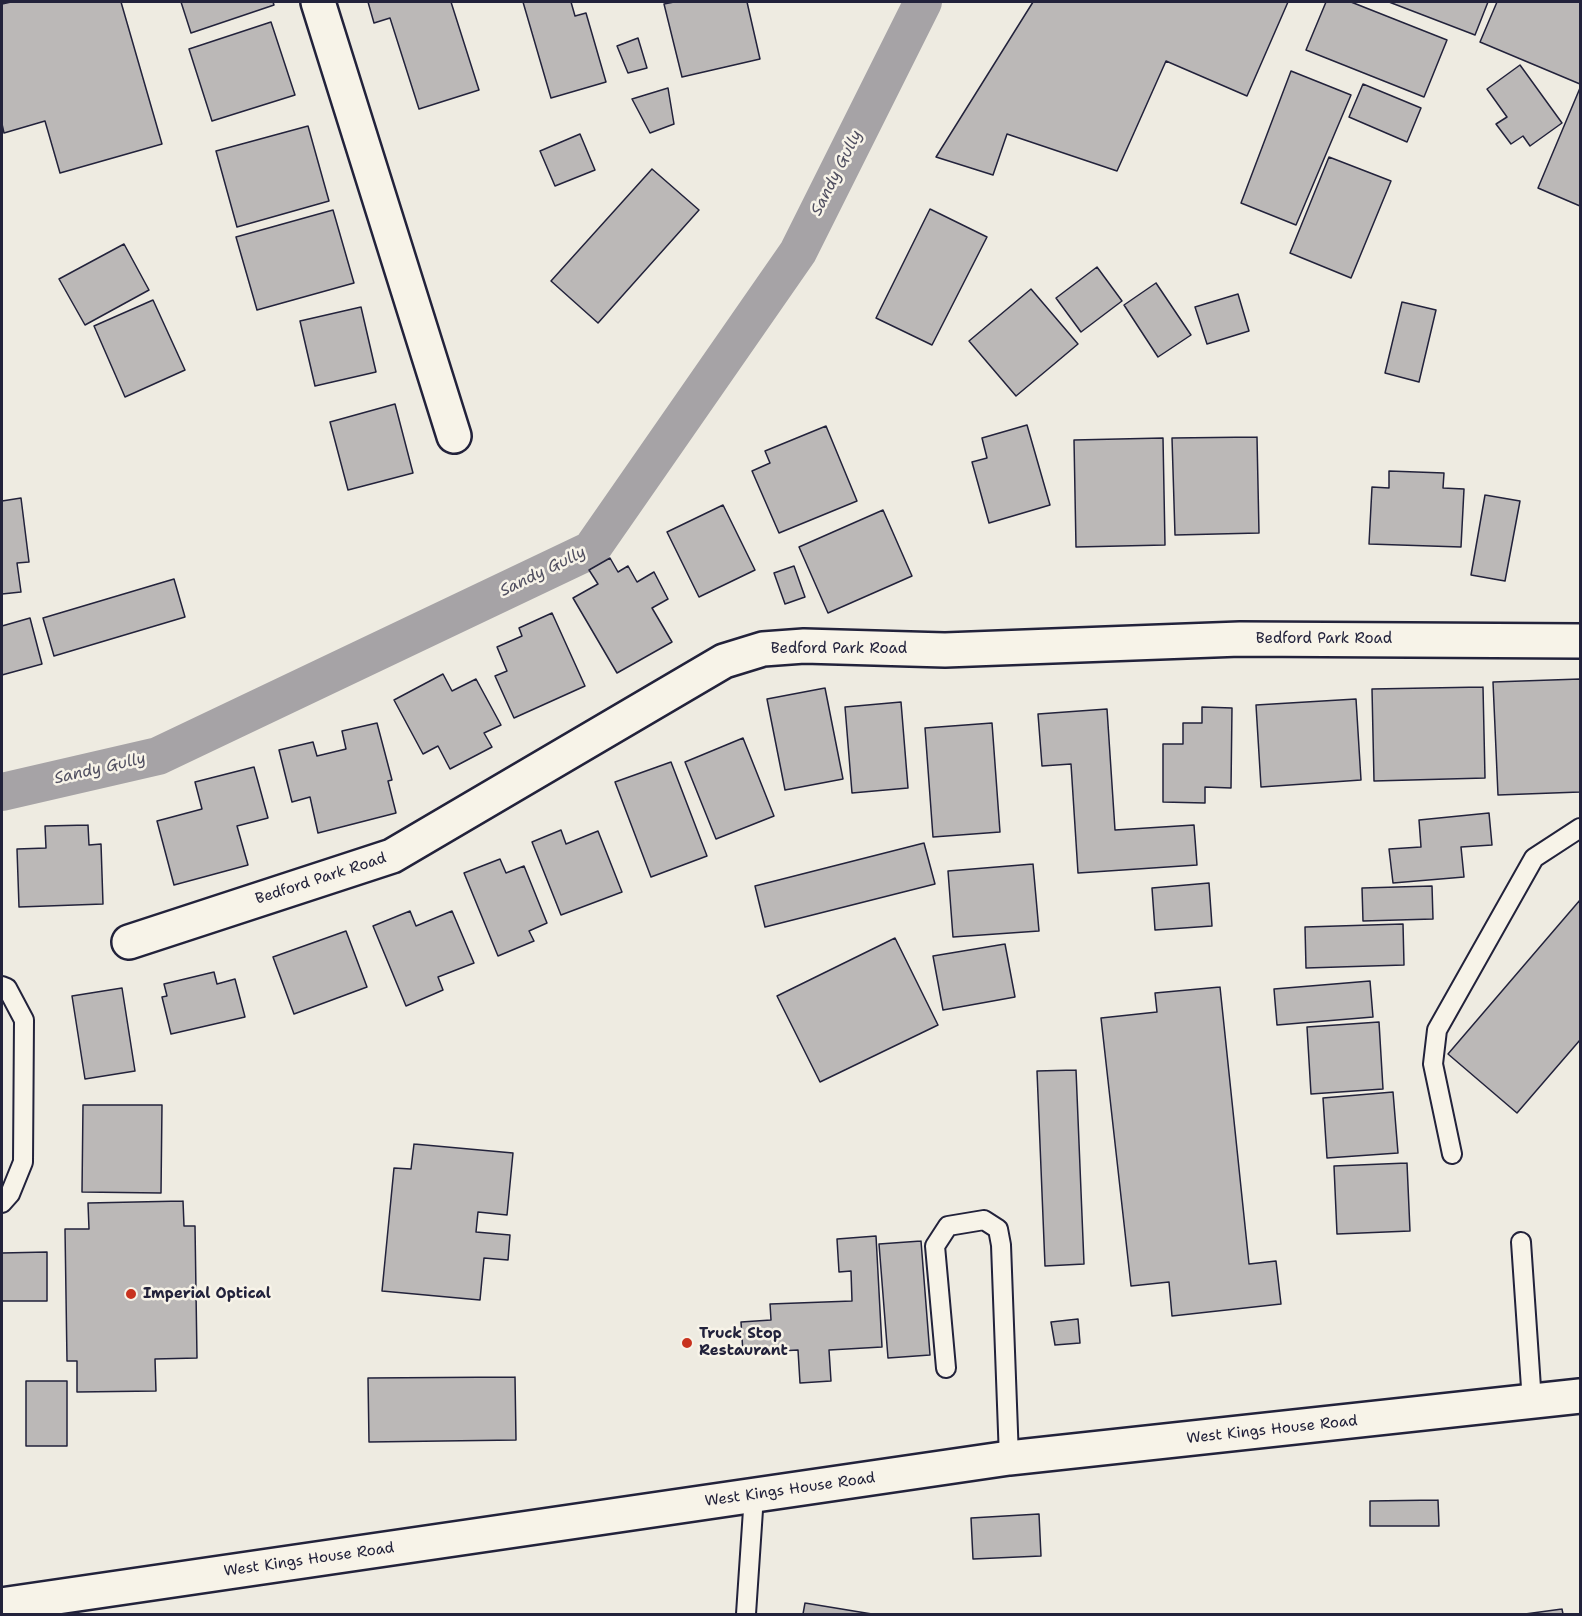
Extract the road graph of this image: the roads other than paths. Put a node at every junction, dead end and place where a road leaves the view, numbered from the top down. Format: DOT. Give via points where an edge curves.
graph roads {
  1 [pos="318,2"];
  2 [pos="454,435"];
  3 [pos="1581,641"];
  4 [pos="1581,828"];
  5 [pos="129,942"];
  6 [pos="2,986"];
  7 [pos="1452,1154"];
  8 [pos="2,1203"];
  9 [pos="1521,1242"];
  10 [pos="946,1368"];
  11 [pos="1581,1396"];
  12 [pos="1532,1402"];
  13 [pos="1009,1458"];
  14 [pos="754,1495"];
  15 [pos="2,1605"];
  16 [pos="746,1614"];
  1 -- 2 [label="street"];
  3 -- 5 [label="street, Bedford Park Road" via="1240,639 945,650 804,646 763,649 724,661 392,856"];
  4 -- 7 [label="lane" via="1534,858 1437,1030 1433,1064"];
  6 -- 8 [label="lane" via="7,988 24,1020 23,1162 10,1194"];
  9 -- 12 [label="lane"];
  10 -- 13 [label="lane" via="935,1246 948,1226 984,1220 998,1229 1001,1245"];
  11 -- 12 [label="street, West Kings House Road"];
  12 -- 13 [label="street, West Kings House Road"];
  13 -- 14 [label="street, West Kings House Road"];
  14 -- 15 [label="street, West Kings House Road"];
  14 -- 16 [label="lane"];
}
